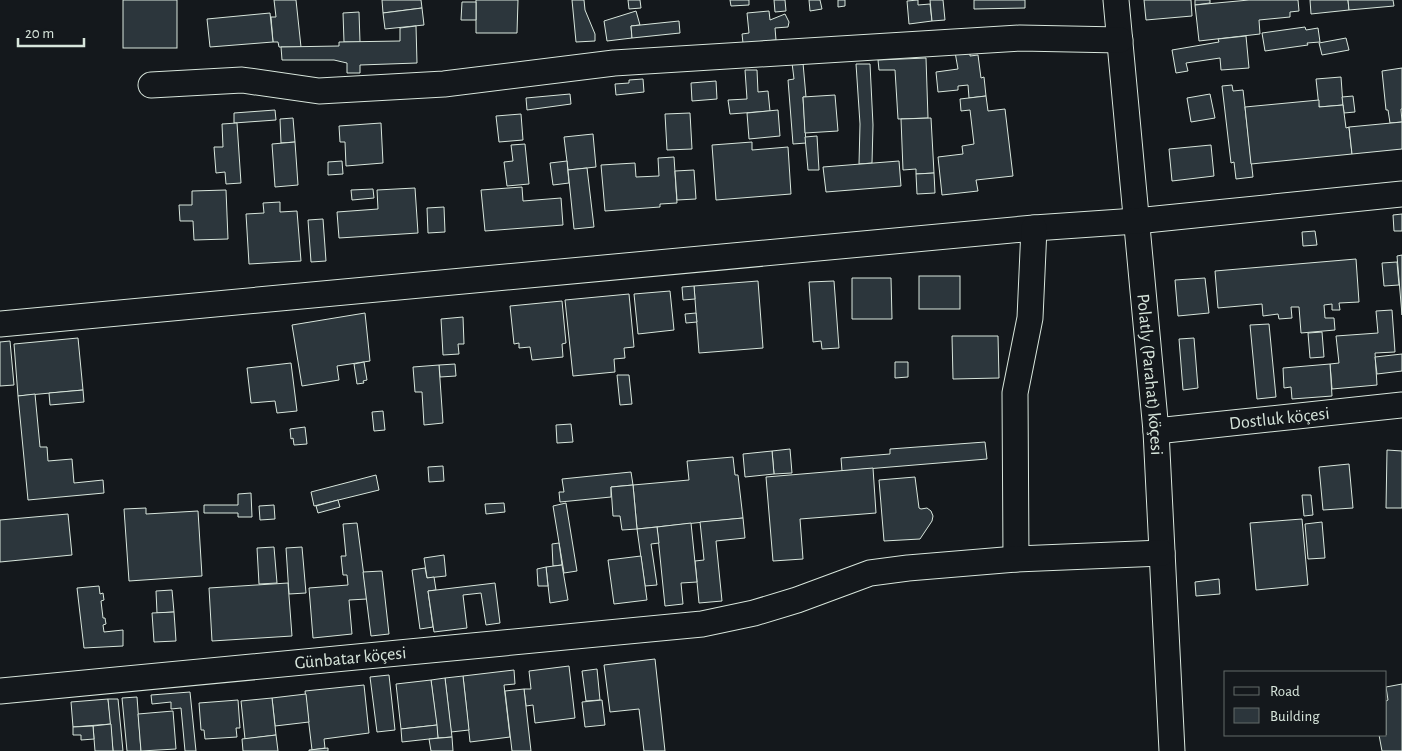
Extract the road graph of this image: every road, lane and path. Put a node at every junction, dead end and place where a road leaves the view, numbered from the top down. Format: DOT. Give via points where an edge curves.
graph roads {
  1 [pos="1116,0"];
  2 [pos="1120,40"];
  3 [pos="151,85"];
  4 [pos="1402,194"];
  5 [pos="1136,221"];
  6 [pos="1034,228"];
  7 [pos="0,324"];
  8 [pos="1402,406"];
  9 [pos="1156,431"];
  10 [pos="1162,553"];
  11 [pos="1016,559"];
  12 [pos="0,691"];
  13 [pos="1172,751"];
  1 -- 2 [label="street, Polatly (Parahat) köçesi"];
  2 -- 3 [label="street" via="1020,38 614,63 444,84 319,91 242,80"];
  2 -- 5 [label="street, Polatly (Parahat) köçesi"];
  4 -- 5 [label="street"];
  5 -- 6 [label="street"];
  5 -- 9 [label="street, Polatly (Parahat) köçesi"];
  6 -- 7 [label="street"];
  6 -- 11 [label="street" via="1030,318 1015,393"];
  8 -- 9 [label="street, Dostluk köçesi"];
  9 -- 10 [label="street, Polatly (Parahat) köçesi"];
  10 -- 11 [label="street, Günbatar köçesi"];
  10 -- 13 [label="street, Polatly (Parahat) köçesi"];
  11 -- 12 [label="street, Günbatar köçesi" via="870,573 797,600 702,624"];
}
